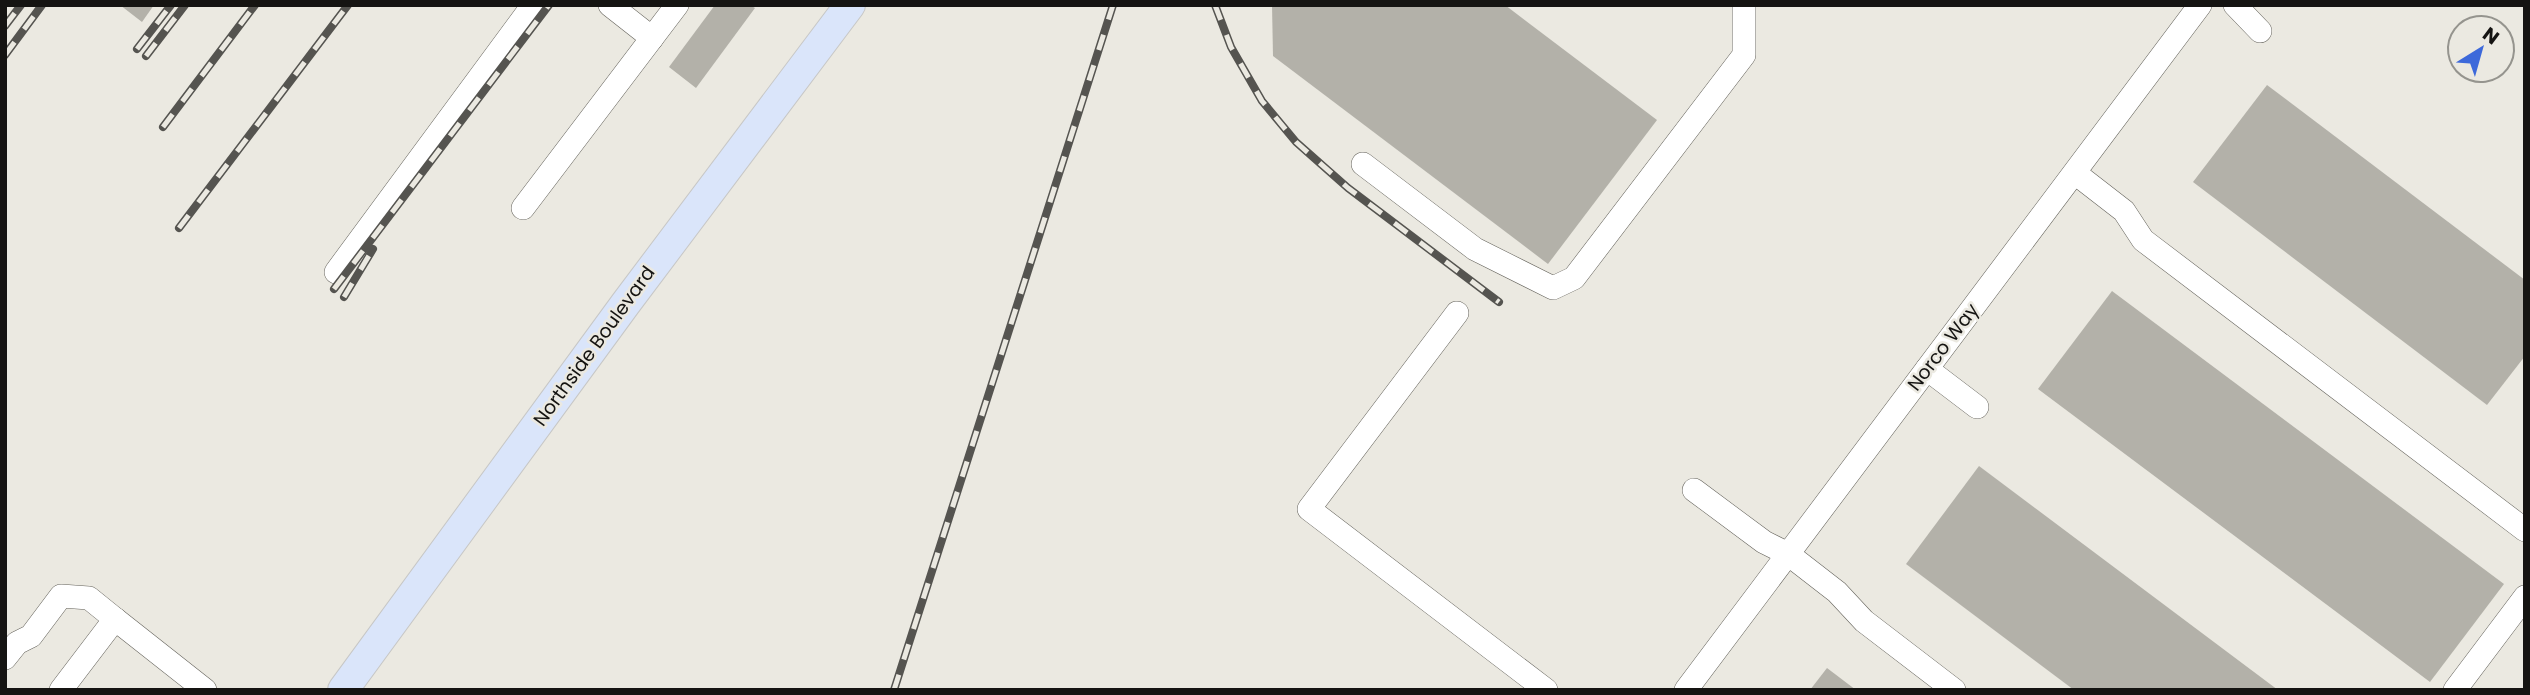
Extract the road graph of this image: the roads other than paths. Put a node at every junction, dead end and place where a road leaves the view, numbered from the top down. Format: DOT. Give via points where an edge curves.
graph roads {
  1 [pos="533,5"];
  2 [pos="610,5"];
  3 [pos="677,5"];
  4 [pos="850,5"];
  5 [pos="1744,5"];
  6 [pos="2200,5"];
  7 [pos="2235,5"];
  8 [pos="2260,31"];
  9 [pos="652,38"];
  10 [pos="1363,164"];
  11 [pos="2074,173"];
  12 [pos="523,208"];
  13 [pos="336,272"];
  14 [pos="1457,313"];
  15 [pos="1927,369"];
  16 [pos="1976,407"];
  17 [pos="1694,490"];
  18 [pos="2525,530"];
  19 [pos="1788,554"];
  20 [pos="2525,597"];
  21 [pos="115,619"];
  22 [pos="5,658"];
  23 [pos="61,690"];
  24 [pos="205,690"];
  25 [pos="343,690"];
  26 [pos="1546,690"];
  27 [pos="1686,690"];
  28 [pos="1954,690"];
  29 [pos="2455,690"];
  1 -- 13 [label="street"];
  2 -- 9 [label="street"];
  3 -- 9 [label="street"];
  4 -- 25 [label="main road, Northside Boulevard"];
  5 -- 10 [label="street" via="1744,55 1574,278 1553,288 1475,249"];
  6 -- 11 [label="street, Norco Way"];
  7 -- 8 [label="street"];
  9 -- 12 [label="street"];
  11 -- 15 [label="street, Norco Way"];
  11 -- 18 [label="street" via="2124,211 2143,240"];
  14 -- 26 [label="street" via="1309,509"];
  15 -- 16 [label="street"];
  15 -- 19 [label="street, Norco Way"];
  17 -- 19 [label="street" via="1764,542"];
  19 -- 27 [label="street, Norco Way"];
  19 -- 28 [label="street" via="1838,592 1864,621"];
  20 -- 29 [label="street"];
  21 -- 22 [label="street" via="89,598 61,596 31,636 17,643"];
  21 -- 23 [label="street"];
  21 -- 24 [label="street"];
}
